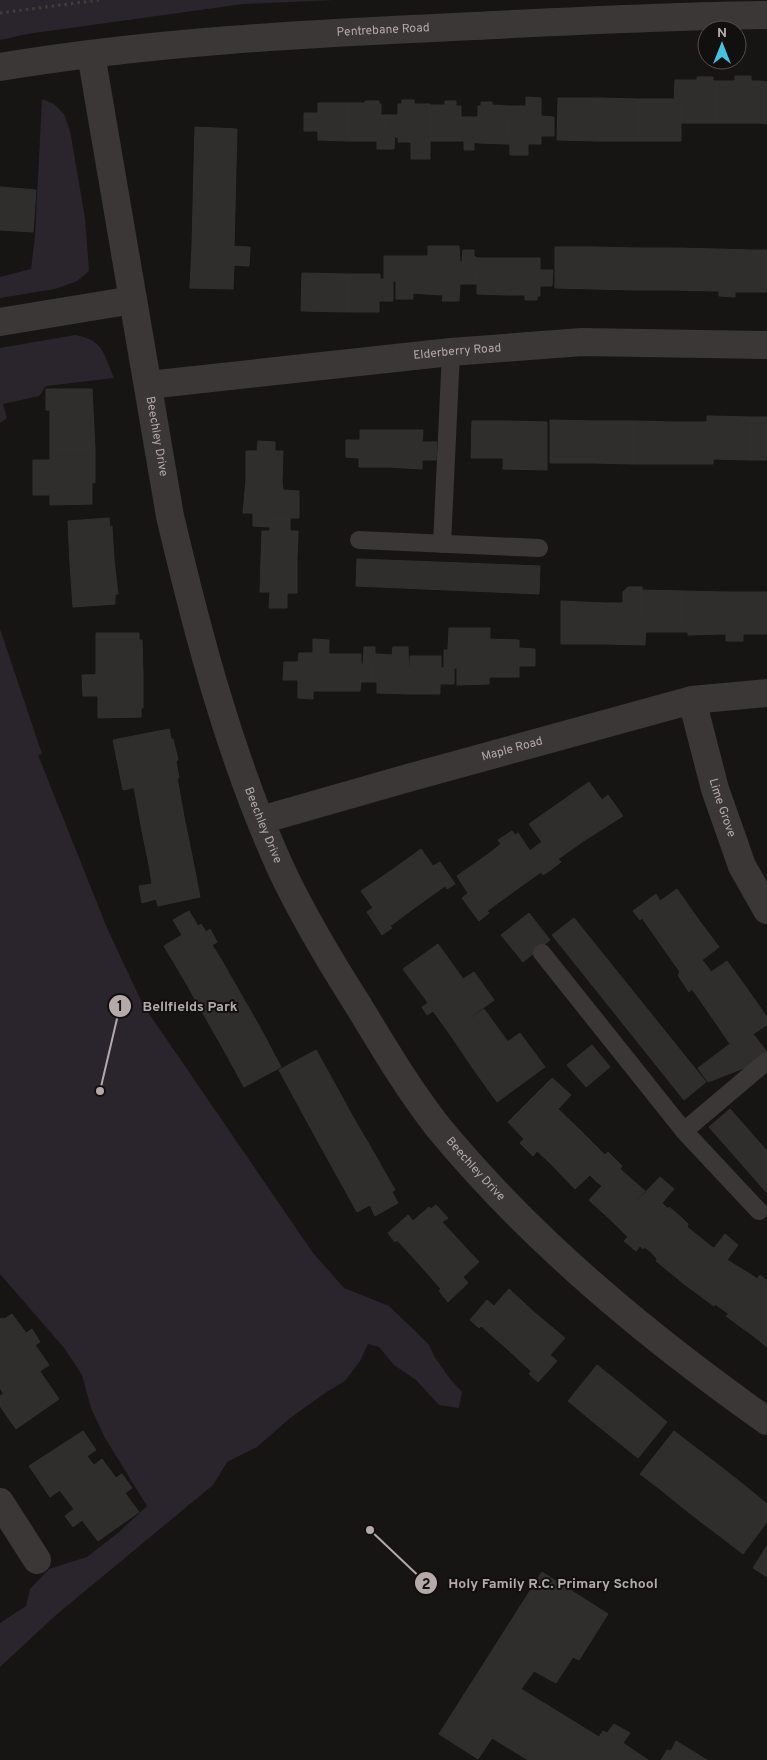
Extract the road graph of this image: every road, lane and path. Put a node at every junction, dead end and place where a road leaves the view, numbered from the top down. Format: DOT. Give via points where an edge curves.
graph roads {
  1 [pos="100,0"];
  2 [pos="0,13"];
  3 [pos="767,15"];
  4 [pos="91,54"];
  5 [pos="0,67"];
  6 [pos="133,300"];
  7 [pos="0,322"];
  8 [pos="767,345"];
  9 [pos="452,352"];
  10 [pos="148,386"];
  11 [pos="359,540"];
  12 [pos="442,544"];
  13 [pos="539,548"];
  14 [pos="767,693"];
  15 [pos="692,700"];
  16 [pos="261,820"];
  17 [pos="767,910"];
  18 [pos="542,953"];
  19 [pos="767,1061"];
  20 [pos="684,1130"];
  21 [pos="759,1211"];
  22 [pos="767,1421"];
  23 [pos="0,1502"];
  24 [pos="37,1560"];
  1 -- 2 [label="path"];
  3 -- 4 [label="street, Pentrebane Road" via="341,32"];
  4 -- 5 [label="street, Pentrebane Road"];
  4 -- 6 [label="street, Beechley Drive"];
  6 -- 7 [label="street"];
  6 -- 10 [label="street, Beechley Drive"];
  8 -- 9 [label="street, Elderberry Road" via="582,342"];
  9 -- 10 [label="street, Elderberry Road"];
  9 -- 12 [label="lane"];
  10 -- 16 [label="street, Beechley Drive" via="170,516 185,579 233,743"];
  11 -- 12 [label="lane"];
  12 -- 13 [label="lane"];
  14 -- 15 [label="street, Maple Road"];
  15 -- 16 [label="street, Maple Road"];
  15 -- 17 [label="street, Lime Grove" via="715,788 742,866"];
  16 -- 22 [label="street, Beechley Drive" via="304,915 391,1058 436,1124 481,1177 617,1307"];
  18 -- 20 [label="lane"];
  19 -- 20 [label="lane"];
  20 -- 21 [label="lane"];
  23 -- 24 [label="street"];
}
